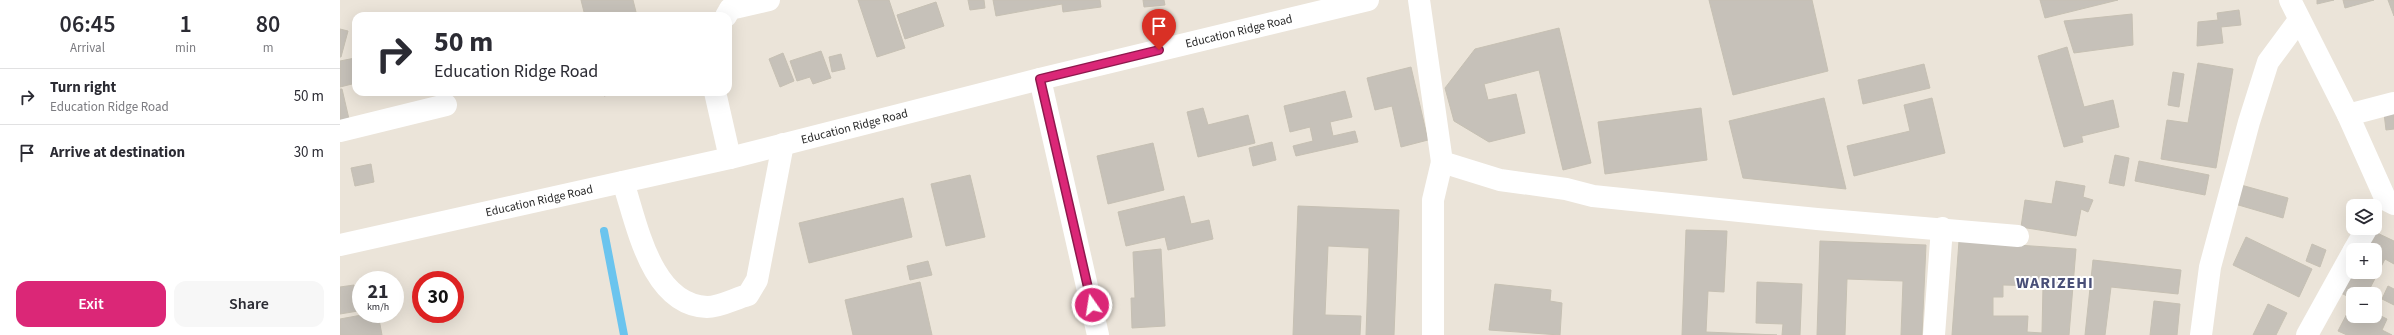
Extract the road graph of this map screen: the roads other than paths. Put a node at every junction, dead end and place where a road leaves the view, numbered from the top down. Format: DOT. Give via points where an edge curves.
graph roads {
  1 [pos="769,0"];
  2 [pos="1368,0"];
  3 [pos="1420,0"];
  4 [pos="2290,0"];
  5 [pos="728,12"];
  6 [pos="2299,20"];
  7 [pos="1040,79"];
  8 [pos="716,96"];
  9 [pos="2394,103"];
  10 [pos="446,105"];
  11 [pos="2348,115"];
  12 [pos="340,131"];
  13 [pos="783,144"];
  14 [pos="730,158"];
  15 [pos="1442,162"];
  16 [pos="622,182"];
  17 [pos="2385,207"];
  18 [pos="1942,228"];
  19 [pos="2018,236"];
  20 [pos="340,245"];
  21 [pos="2346,265"];
  22 [pos="1098,335"];
  23 [pos="1433,335"];
  24 [pos="1934,335"];
  25 [pos="2201,335"];
  26 [pos="2307,335"];
  1 -- 5 [label="street" via="730,9"];
  2 -- 7 [label="street, Education Ridge Road"];
  3 -- 15 [label="street"];
  4 -- 6 [label="street"];
  6 -- 11 [label="street"];
  6 -- 25 [label="street" via="2268,62 2249,122 2210,267"];
  7 -- 13 [label="street, Education Ridge Road"];
  7 -- 22 [label="street"];
  8 -- 14 [label="street"];
  9 -- 11 [label="street"];
  10 -- 12 [label="street"];
  11 -- 17 [label="street"];
  13 -- 14 [label="street, Education Ridge Road"];
  13 -- 16 [label="street" via="757,280 748,294 708,307 689,303 665,288 652,265"];
  14 -- 16 [label="street, Education Ridge Road"];
  15 -- 18 [label="street" via="1500,180 1566,189 1593,196 1817,219"];
  15 -- 23 [label="street" via="1433,200"];
  16 -- 20 [label="street, Education Ridge Road"];
  18 -- 19 [label="street"];
  18 -- 24 [label="street"];
  21 -- 26 [label="street"];
}
